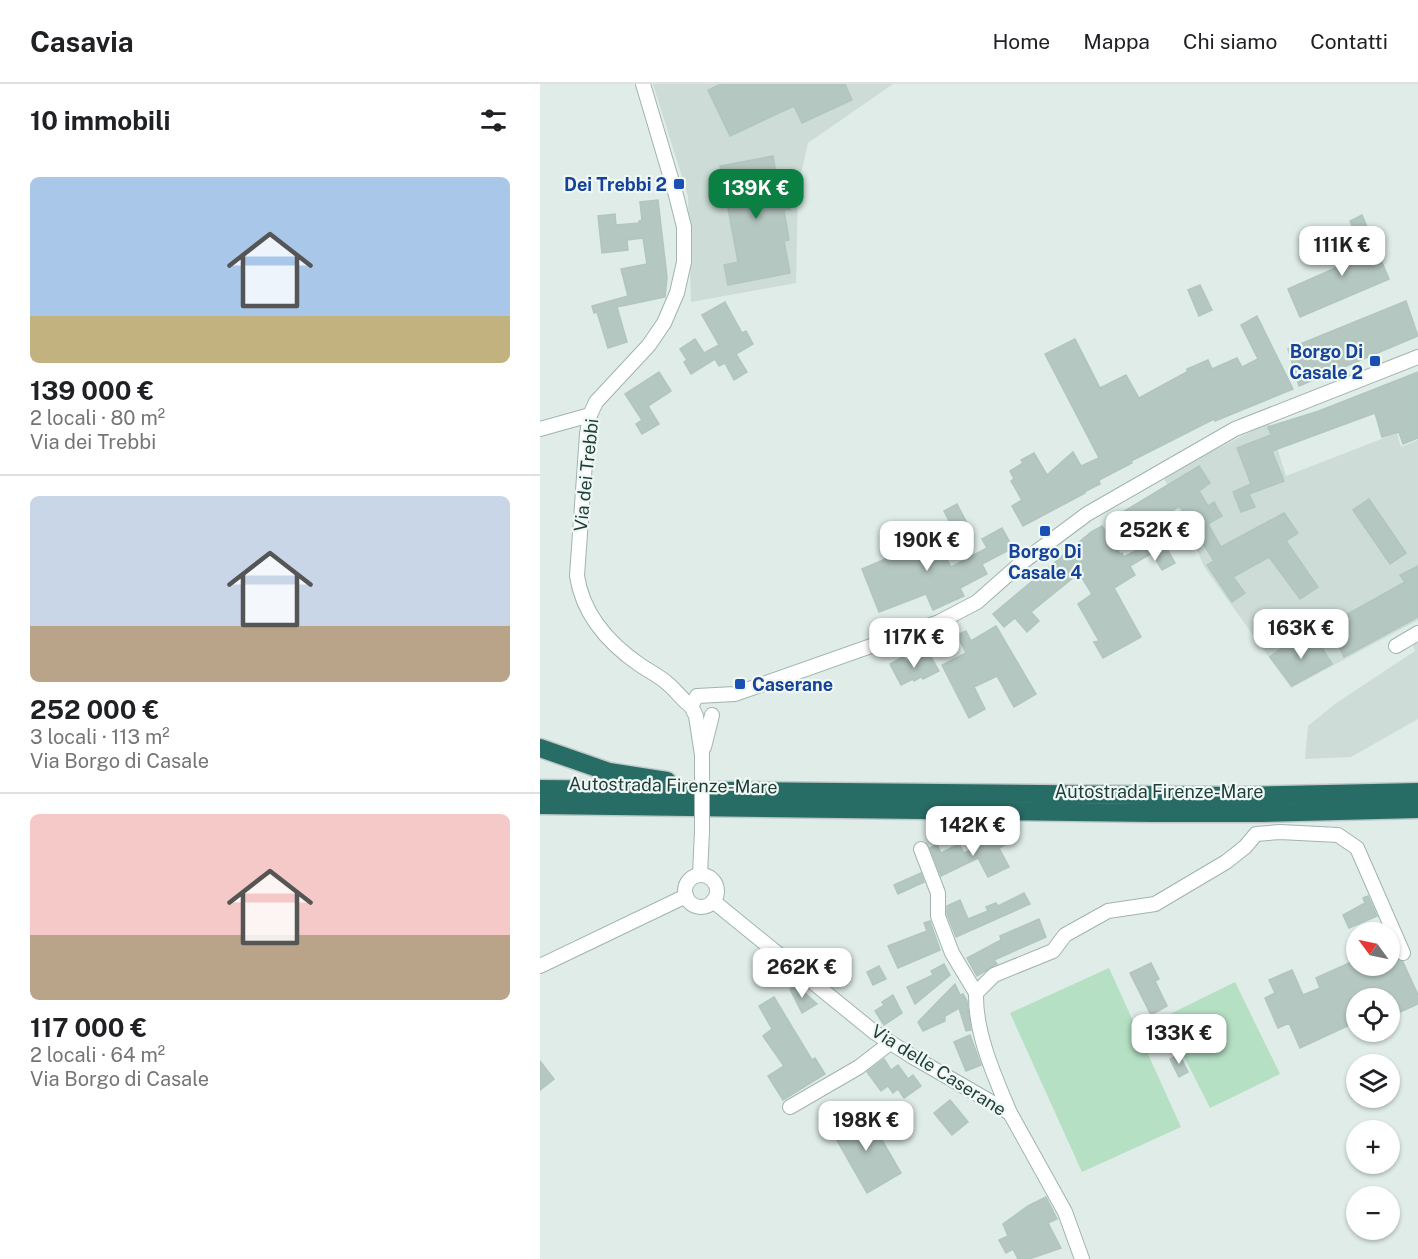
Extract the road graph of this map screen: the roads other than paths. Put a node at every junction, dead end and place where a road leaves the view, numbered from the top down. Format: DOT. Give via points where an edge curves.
graph roads {
  1 [pos="644,84"];
  2 [pos="1418,357"];
  3 [pos="590,415"];
  4 [pos="540,429"];
  5 [pos="1418,633"];
  6 [pos="1396,646"];
  7 [pos="667,682"];
  8 [pos="735,694"];
  9 [pos="704,695"];
  10 [pos="694,711"];
  11 [pos="713,713"];
  12 [pos="540,748"];
  13 [pos="702,755"];
  14 [pos="540,789"];
  15 [pos="743,791"];
  16 [pos="1418,792"];
  17 [pos="540,805"];
  18 [pos="1418,809"];
  19 [pos="921,849"];
  20 [pos="700,875"];
  21 [pos="686,896"];
  22 [pos="713,901"];
  23 [pos="1403,953"];
  24 [pos="540,966"];
  25 [pos="976,993"];
  26 [pos="890,1043"];
  27 [pos="790,1107"];
  28 [pos="1010,1113"];
  29 [pos="1083,1259"];
  1 -- 3 [label="street, Via dei Trebbi" via="684,227 684,262 664,323 649,345 604,392"];
  2 -- 8 [label="street" via="1235,429 1087,514 977,602 939,622"];
  3 -- 4 [label="street"];
  3 -- 7 [label="street, Via dei Trebbi" via="578,542 581,596 604,635"];
  5 -- 6 [label="street"];
  7 -- 9 [label="street, Via dei Trebbi"];
  7 -- 10 [label="street, Via dei Trebbi"];
  8 -- 9 [label="street"];
  8 -- 11 [label="street"];
  9 -- 10 [label="street" via="694,698"];
  9 -- 11 [label="street" via="715,703"];
  10 -- 11 [label="street" via="702,718"];
  10 -- 13 [label="street"];
  11 -- 13 [label="street"];
  12 -- 15 [label="highway" via="609,772"];
  13 -- 20 [label="street, bridge"];
  14 -- 15 [label="highway, Autostrada Firenze-Mare"];
  15 -- 16 [label="highway, Autostrada Firenze-Mare" via="1238,796"];
  17 -- 18 [label="highway, Autostrada Firenze-Mare" via="1152,813"];
  19 -- 25 [label="street" via="938,892 938,916 952,953"];
  20 -- 21 [label="street" via="688,882"];
  20 -- 22 [label="street" via="715,884 717,893"];
  21 -- 22 [label="street" via="691,904 700,907"];
  21 -- 24 [label="street"];
  22 -- 26 [label="street, Via delle Caserane"];
  23 -- 25 [label="street" via="1357,848 1346,839 1338,835 1256,834 1226,862 1155,904 1108,911 1065,935 1053,951 994,975"];
  25 -- 28 [label="street" via="976,1011"];
  26 -- 27 [label="street" via="859,1067"];
  26 -- 28 [label="street, Via delle Caserane"];
  28 -- 29 [label="street, Via delle Caserane" via="1065,1212"];
}
